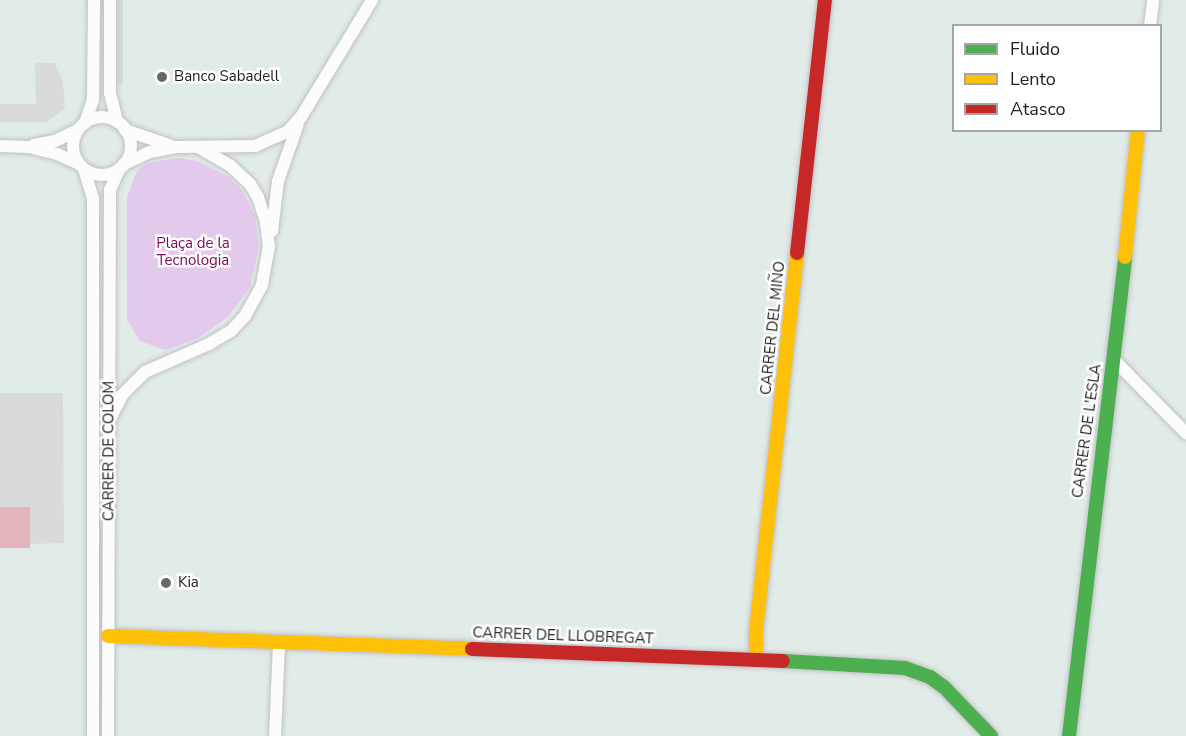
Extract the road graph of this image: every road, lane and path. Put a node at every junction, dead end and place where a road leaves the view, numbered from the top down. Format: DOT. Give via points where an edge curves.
graph roads {
  1 [pos="94,0"];
  2 [pos="110,0"];
  3 [pos="372,0"];
  4 [pos="825,0"];
  5 [pos="1153,0"];
  6 [pos="1150,24"];
  7 [pos="301,117"];
  8 [pos="82,126"];
  9 [pos="121,126"];
  10 [pos="1138,132"];
  11 [pos="0,146"];
  12 [pos="28,147"];
  13 [pos="176,147"];
  14 [pos="198,147"];
  15 [pos="82,166"];
  16 [pos="122,166"];
  17 [pos="269,247"];
  18 [pos="1114,360"];
  19 [pos="109,421"];
  20 [pos="1186,433"];
  21 [pos="108,636"];
  22 [pos="279,643"];
  23 [pos="756,659"];
  24 [pos="93,736"];
  25 [pos="108,736"];
  26 [pos="275,736"];
  27 [pos="991,736"];
  28 [pos="1069,736"];
  1 -- 8 [label="street" via="93,100"];
  2 -- 9 [label="street" via="110,93"];
  3 -- 7 [label="street"];
  4 -- 23 [label="street, CARRER DEL MIÑO"];
  5 -- 6 [label="street"];
  7 -- 14 [label="street" via="287,132 262,144"];
  7 -- 17 [label="street" via="278,181"];
  8 -- 9 [label="street" via="98,118"];
  8 -- 12 [label="street" via="54,141"];
  8 -- 15 [label="street" via="73,143"];
  9 -- 13 [label="street"];
  9 -- 16 [label="street" via="130,150"];
  10 -- 18 [label="street, CARRER DE L'ESLA"];
  11 -- 12 [label="street"];
  12 -- 15 [label="street" via="57,154"];
  13 -- 14 [label="street"];
  13 -- 16 [label="street" via="146,153"];
  14 -- 17 [label="street" via="231,166 250,184 262,208"];
  15 -- 16 [label="street" via="105,175"];
  15 -- 24 [label="street, CARRER DE COLOM" via="93,199"];
  16 -- 19 [label="street, CARRER DE COLOM" via="110,190"];
  17 -- 19 [label="street" via="262,285 245,316 224,335 145,372 122,395"];
  18 -- 20 [label="street"];
  18 -- 28 [label="street, CARRER DE L'ESLA"];
  19 -- 21 [label="street, CARRER DE COLOM"];
  21 -- 22 [label="street, CARRER DEL LLOBREGAT"];
  21 -- 25 [label="street, CARRER DE COLOM"];
  22 -- 23 [label="street, CARRER DEL LLOBREGAT"];
  22 -- 26 [label="street"];
  23 -- 27 [label="street, CARRER DEL LLOBREGAT" via="905,668 944,687"];
}
